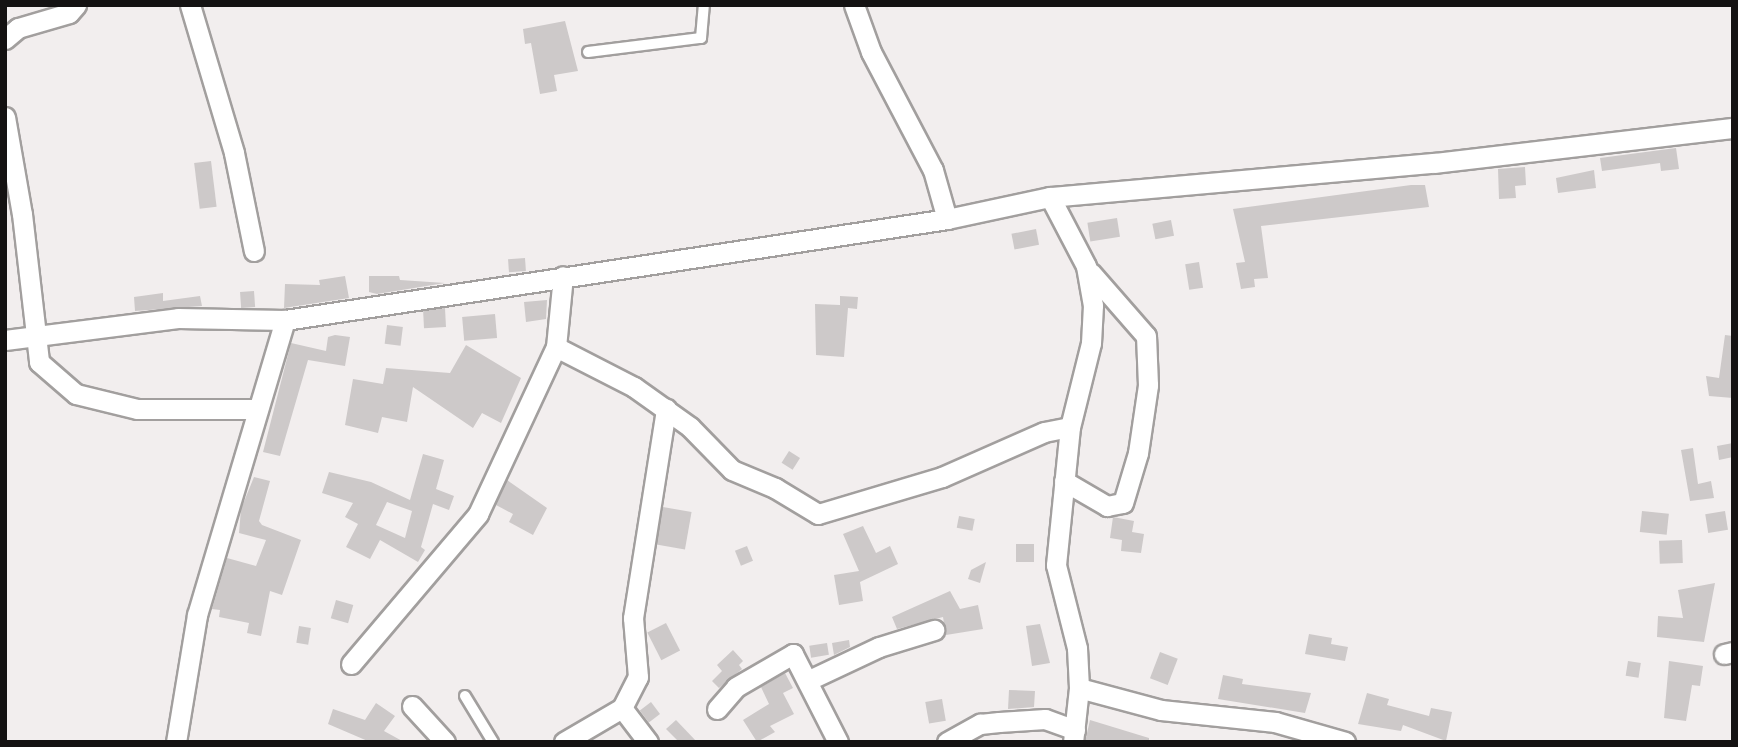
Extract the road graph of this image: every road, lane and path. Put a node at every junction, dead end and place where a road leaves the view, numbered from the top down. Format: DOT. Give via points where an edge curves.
graph roads {
  1 [pos="76,5"];
  2 [pos="190,5"];
  3 [pos="704,5"];
  4 [pos="854,5"];
  5 [pos="5,39"];
  6 [pos="588,52"];
  7 [pos="5,117"];
  8 [pos="1733,128"];
  9 [pos="1050,197"];
  10 [pos="947,219"];
  11 [pos="254,251"];
  12 [pos="1086,266"];
  13 [pos="563,276"];
  14 [pos="285,320"];
  15 [pos="37,336"];
  16 [pos="5,340"];
  17 [pos="556,347"];
  18 [pos="256,410"];
  19 [pos="666,410"];
  20 [pos="1070,427"];
  21 [pos="1064,481"];
  22 [pos="934,630"];
  23 [pos="351,664"];
  24 [pos="809,680"];
  25 [pos="1079,688"];
  26 [pos="465,696"];
  27 [pos="412,706"];
  28 [pos="622,708"];
  29 [pos="717,709"];
  30 [pos="1074,736"];
  31 [pos="176,742"];
  32 [pos="445,742"];
  33 [pos="493,742"];
  34 [pos="564,742"];
  35 [pos="649,742"];
  36 [pos="838,742"];
  37 [pos="947,742"];
  38 [pos="1345,742"];
  1 -- 5 [label="street" via="69,13 18,27"];
  2 -- 11 [label="street" via="234,153"];
  3 -- 6 [label="lane" via="701,38"];
  4 -- 10 [label="street" via="871,52 933,170"];
  7 -- 15 [label="street"];
  8 -- 9 [label="street" via="1434,163"];
  9 -- 10 [label="street"];
  9 -- 12 [label="street"];
  10 -- 13 [label="street"];
  12 -- 20 [label="street" via="1093,305 1091,343"];
  12 -- 21 [label="street" via="1146,336 1149,385 1124,503 1107,506"];
  13 -- 14 [label="street"];
  13 -- 17 [label="street"];
  14 -- 15 [label="street" via="178,318"];
  14 -- 18 [label="street"];
  15 -- 16 [label="street"];
  15 -- 18 [label="street" via="39,362 76,394 137,409"];
  17 -- 19 [label="street" via="634,387"];
  17 -- 23 [label="street" via="478,514"];
  18 -- 31 [label="street" via="197,615"];
  19 -- 20 [label="street" via="732,470 775,488 818,514 942,477 1044,432"];
  19 -- 28 [label="street" via="633,618 638,677"];
  20 -- 21 [label="street"];
  21 -- 25 [label="street" via="1056,577 1073,629"];
  22 -- 24 [label="street" via="879,647"];
  24 -- 29 [label="street" via="799,658 786,654 736,687"];
  24 -- 36 [label="street"];
  25 -- 30 [label="street"];
  25 -- 38 [label="street" via="1161,710 1275,722"];
  26 -- 33 [label="lane"];
  27 -- 32 [label="street"];
  28 -- 34 [label="street"];
  28 -- 35 [label="street"];
  30 -- 37 [label="street" via="1045,719 990,723"];
}
